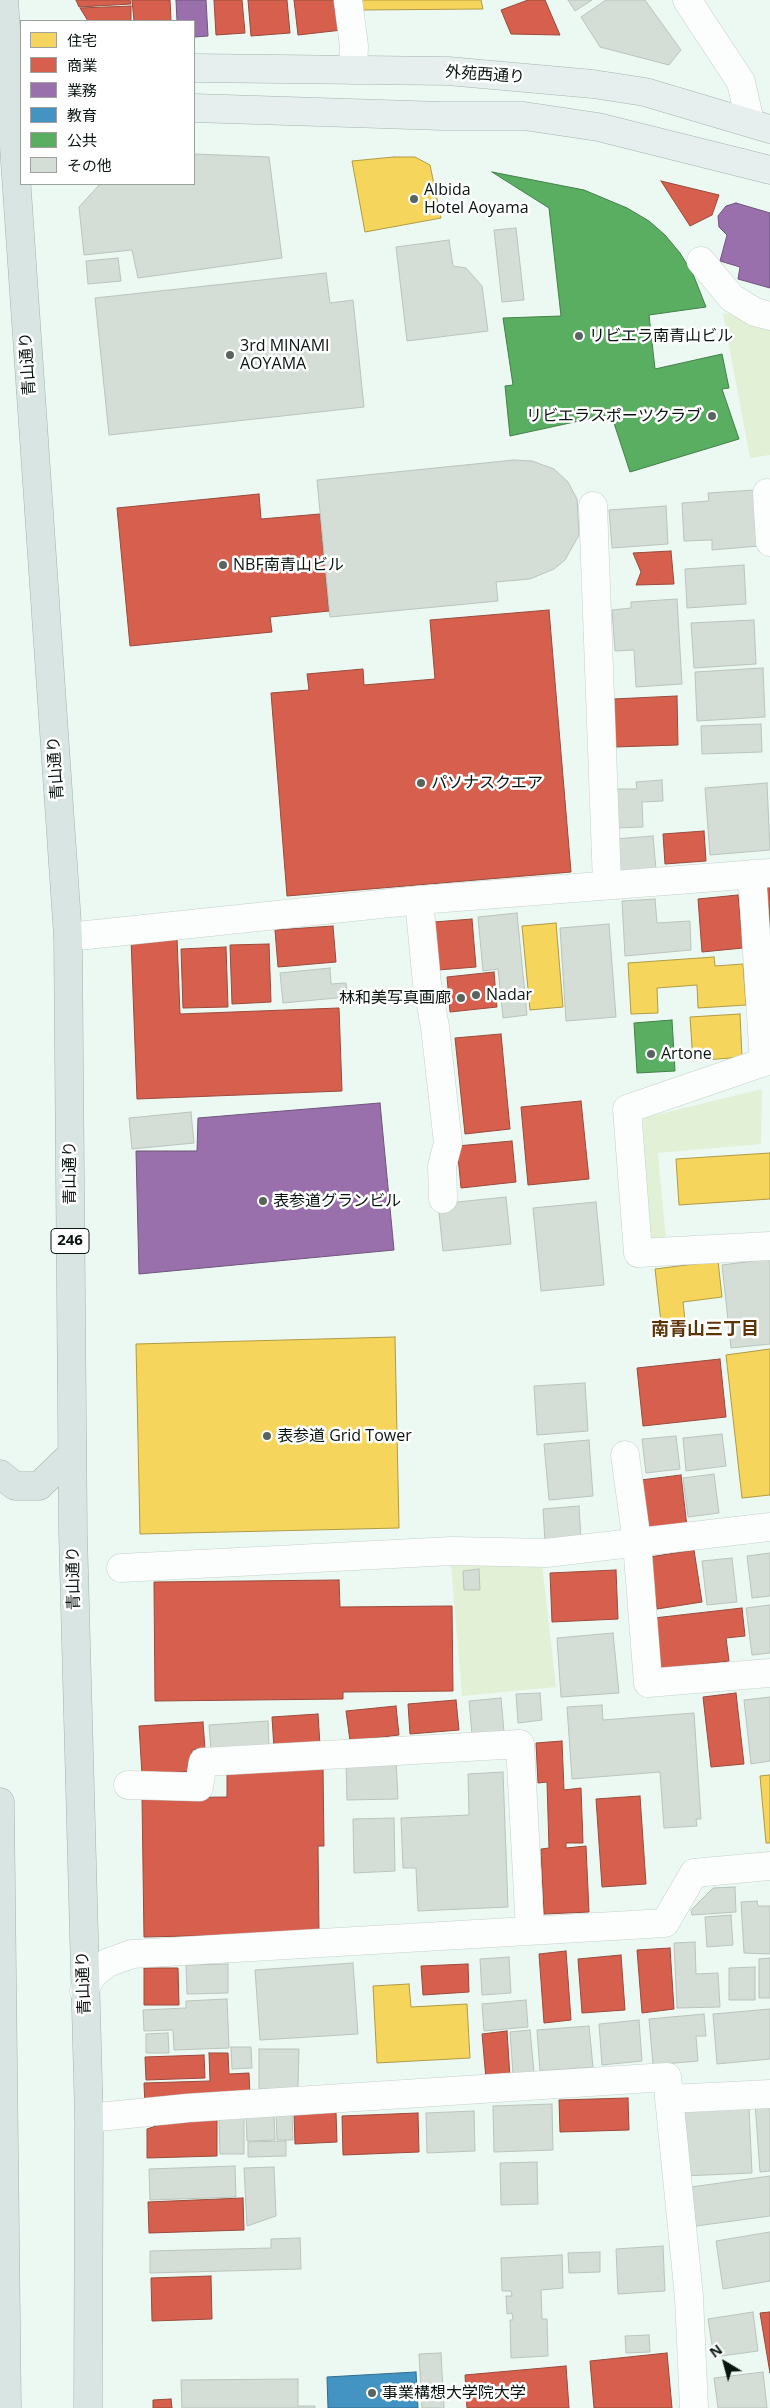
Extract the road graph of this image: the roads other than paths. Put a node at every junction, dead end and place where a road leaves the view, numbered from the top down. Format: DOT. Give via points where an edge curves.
graph roads {
  1 [pos="4,0"];
  2 [pos="348,0"];
  3 [pos="688,0"];
  4 [pos="195,68"];
  5 [pos="353,70"];
  6 [pos="13,76"];
  7 [pos="195,108"];
  8 [pos="760,125"];
  9 [pos="770,170"];
  10 [pos="701,261"];
  11 [pos="770,316"];
  12 [pos="767,493"];
  13 [pos="593,506"];
  14 [pos="770,542"];
  15 [pos="761,873"];
  16 [pos="608,884"];
  17 [pos="419,900"];
  18 [pos="68,937"];
  19 [pos="443,1199"];
  20 [pos="770,1246"];
  21 [pos="72,1454"];
  22 [pos="625,1455"];
  23 [pos="0,1474"];
  24 [pos="770,1527"];
  25 [pos="637,1543"];
  26 [pos="121,1568"];
  27 [pos="770,1673"];
  28 [pos="128,1785"];
  29 [pos="0,1802"];
  30 [pos="770,1866"];
  31 [pos="530,1931"];
  32 [pos="84,1991"];
  33 [pos="770,2094"];
  34 [pos="669,2099"];
  35 [pos="89,2118"];
  36 [pos="3,2250"];
  37 [pos="7,2408"];
  38 [pos="88,2408"];
  39 [pos="694,2408"];
  1 -- 6 [label="highway, 青山通り / 246"];
  2 -- 5 [label="street" via="354,46"];
  3 -- 8 [label="street" via="741,82"];
  4 -- 5 [label="main road, 外苑西通り"];
  5 -- 8 [label="main road, 外苑西通り" via="448,71 593,84 645,92"];
  6 -- 18 [label="highway, 青山通り / 246"];
  7 -- 9 [label="main road" via="524,116 598,127"];
  10 -- 11 [label="street" via="732,298"];
  12 -- 14 [label="street"];
  13 -- 16 [label="street"];
  15 -- 16 [label="street"];
  15 -- 20 [label="street" via="764,1062 627,1109 638,1253"];
  16 -- 17 [label="street"];
  17 -- 18 [label="street"];
  17 -- 19 [label="street" via="448,1143 442,1166"];
  18 -- 21 [label="highway, 青山通り / 246"];
  21 -- 23 [label="highway" via="39,1486 15,1486"];
  21 -- 32 [label="highway, 青山通り / 246"];
  22 -- 25 [label="street"];
  24 -- 25 [label="street"];
  25 -- 26 [label="street" via="546,1553 452,1551"];
  25 -- 27 [label="street" via="648,1684"];
  28 -- 31 [label="street" via="199,1787 203,1762 520,1744"];
  29 -- 36 [label="highway"];
  30 -- 31 [label="street" via="694,1873 665,1923"];
  31 -- 32 [label="street" via="132,1954 106,1964 92,1975"];
  32 -- 35 [label="highway, 青山通り / 246"];
  33 -- 34 [label="street"];
  34 -- 35 [label="street" via="667,2077 188,2108"];
  34 -- 39 [label="street" via="689,2297"];
  35 -- 38 [label="highway, 青山通り / 246"];
  36 -- 37 [label="highway"];
}
